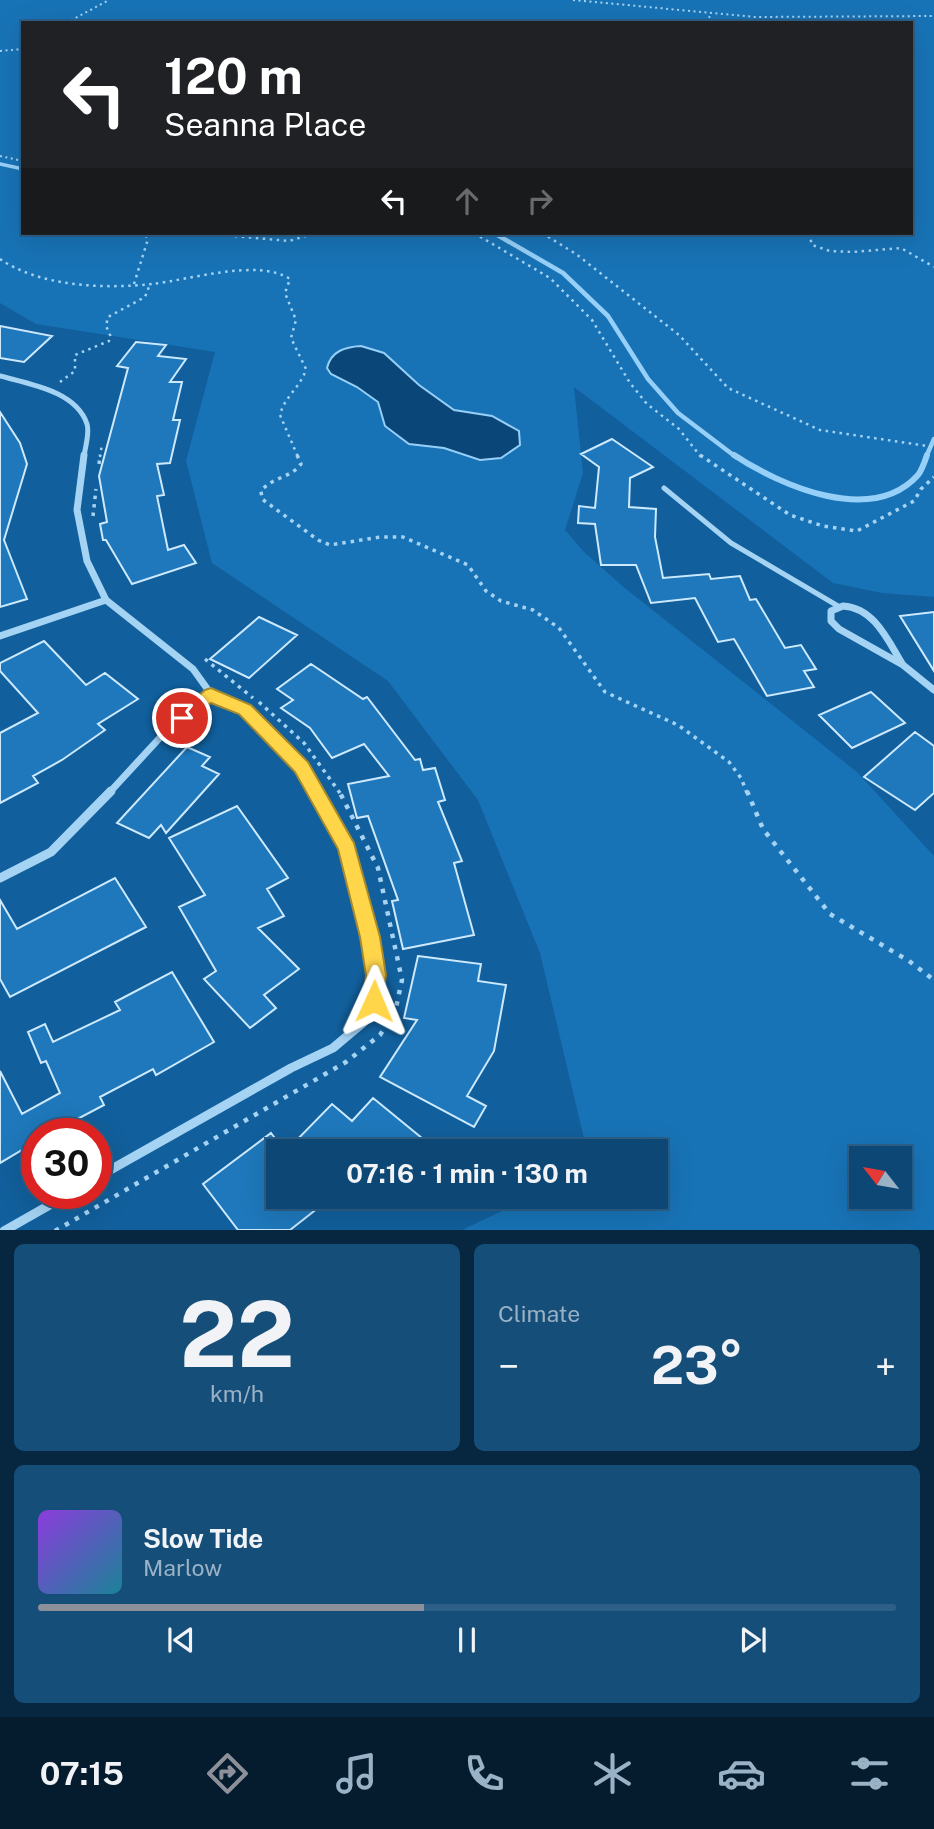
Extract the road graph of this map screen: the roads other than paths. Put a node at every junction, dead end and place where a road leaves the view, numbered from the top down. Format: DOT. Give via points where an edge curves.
graph roads {
  1 [pos="0,376"];
  2 [pos="664,488"];
  3 [pos="106,600"];
  4 [pos="838,607"];
  5 [pos="0,636"];
  6 [pos="903,664"];
  7 [pos="934,690"];
  8 [pos="211,694"];
  9 [pos="0,878"];
  10 [pos="112,1169"];
  11 [pos="42,1209"];
  12 [pos="4,1230"];
  1 -- 3 [label="street" via="68,400 88,426 77,510 87,561"];
  2 -- 4 [label="lane" via="731,542"];
  3 -- 5 [label="street"];
  3 -- 8 [label="street" via="193,669"];
  4 -- 6 [label="street" via="850,605 870,615"];
  4 -- 6 [label="street" via="831,611 831,621 839,629"];
  6 -- 7 [label="street"];
  8 -- 9 [label="street" via="167,730 51,852"];
  8 -- 10 [label="street" via="245,710 302,767 348,848 370,937 376,975 374,1001 365,1021 333,1048"];
  11 -- 12 [label="street"];
}
